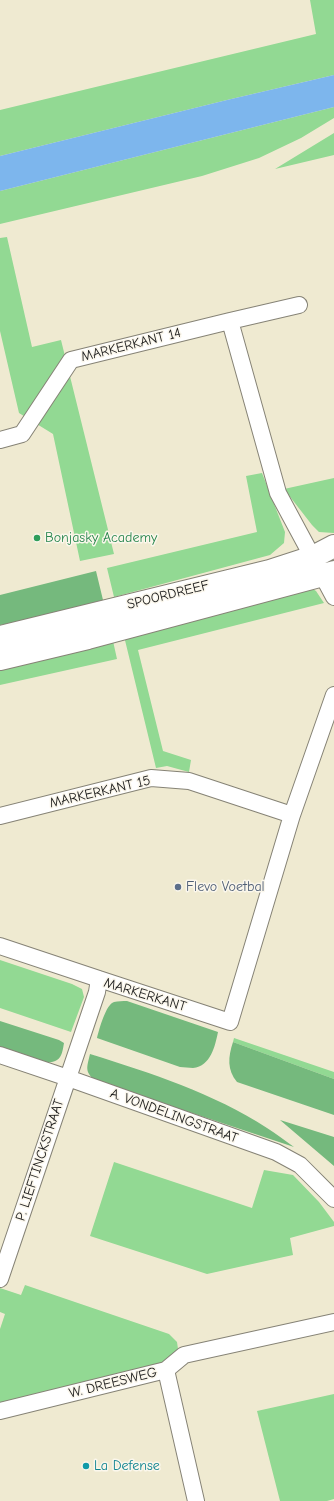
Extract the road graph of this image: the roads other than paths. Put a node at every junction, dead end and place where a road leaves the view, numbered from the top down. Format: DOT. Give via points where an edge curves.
graph roads {
  1 [pos="299,305"];
  2 [pos="230,321"];
  3 [pos="0,440"];
  4 [pos="334,546"];
  5 [pos="323,568"];
  6 [pos="334,597"];
  7 [pos="138,614"];
  8 [pos="0,637"];
  9 [pos="0,659"];
  10 [pos="334,695"];
  11 [pos="292,815"];
  12 [pos="0,816"];
  13 [pos="0,946"];
  14 [pos="99,979"];
  15 [pos="80,1041"];
  16 [pos="0,1056"];
  17 [pos="68,1078"];
  18 [pos="334,1199"];
  19 [pos="0,1279"];
  20 [pos="334,1322"];
  21 [pos="166,1370"];
  22 [pos="0,1411"];
  23 [pos="196,1501"];
  1 -- 2 [label="street, MARKERKANT 14"];
  2 -- 3 [label="street, MARKERKANT 14" via="71,360 22,434"];
  2 -- 5 [label="street" via="278,493"];
  4 -- 5 [label="main road, SPOORDREEF"];
  5 -- 6 [label="street"];
  5 -- 7 [label="main road, SPOORDREEF"];
  7 -- 8 [label="main road, SPOORDREEF" via="84,616"];
  7 -- 9 [label="main road, SPOORDREEF" via="88,638"];
  10 -- 11 [label="street"];
  11 -- 12 [label="street, MARKERKANT 15" via="189,781 151,778"];
  11 -- 14 [label="street, MARKERKANT" via="230,1022"];
  13 -- 14 [label="street"];
  14 -- 15 [label="street, MARKERKANT"];
  15 -- 17 [label="street, P. LIEFTINCKSTRAAT"];
  16 -- 17 [label="street, A. VONDELINGSTRAAT"];
  17 -- 18 [label="street, A. VONDELINGSTRAAT" via="276,1152 300,1165"];
  17 -- 19 [label="street, P. LIEFTINCKSTRAAT"];
  20 -- 21 [label="street" via="184,1355"];
  21 -- 22 [label="street, W. DREESWEG"];
  21 -- 23 [label="street, W. DREESWEG"];
}
